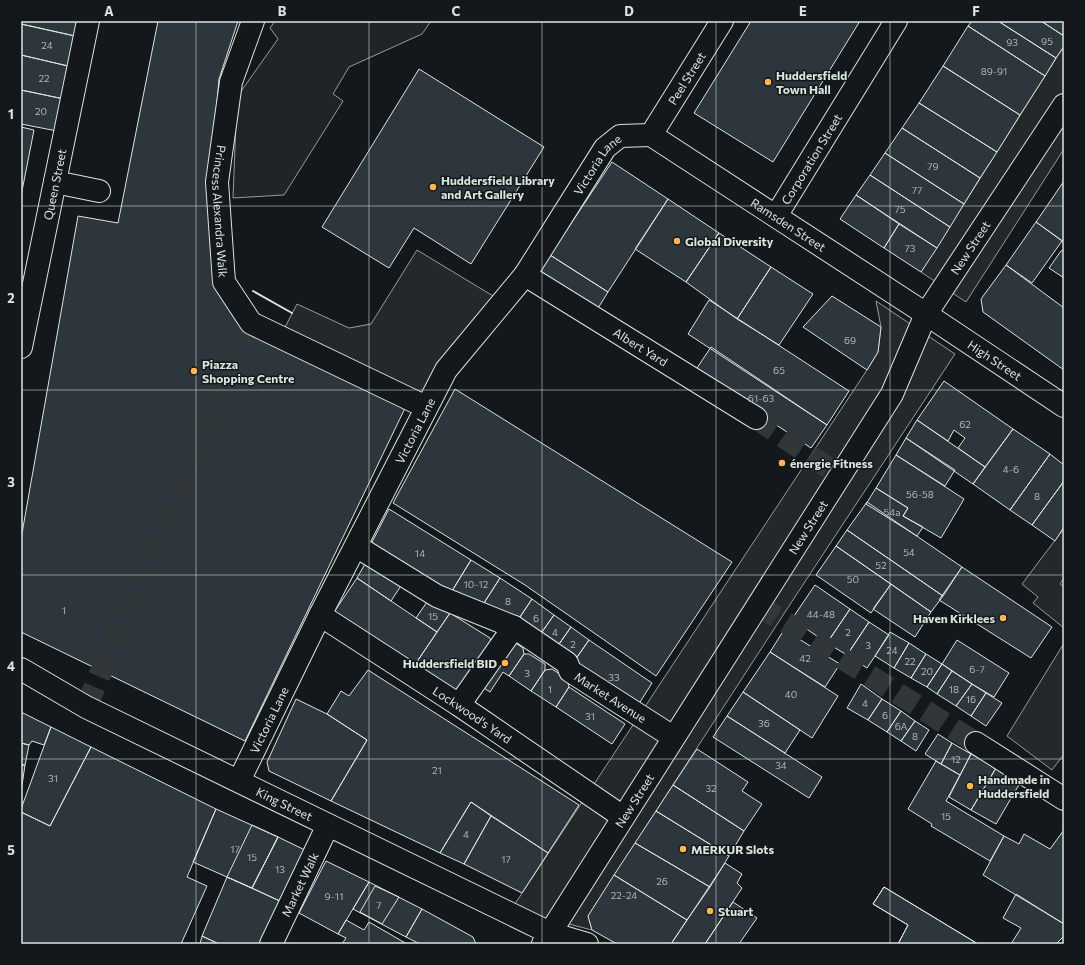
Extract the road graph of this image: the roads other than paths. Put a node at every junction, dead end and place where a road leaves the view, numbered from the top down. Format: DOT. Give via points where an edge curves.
graph roads {
  1 [pos="88,21"];
  2 [pos="254,21"];
  3 [pos="722,21"];
  4 [pos="896,21"];
  5 [pos="1064,105"];
  6 [pos="651,135"];
  7 [pos="55,182"];
  8 [pos="99,191"];
  9 [pos="776,216"];
  10 [pos="525,275"];
  11 [pos="926,314"];
  12 [pos="21,347"];
  13 [pos="1064,406"];
  14 [pos="426,407"];
  15 [pos="756,418"];
  16 [pos="356,546"];
  17 [pos="320,615"];
  18 [pos="514,627"];
  19 [pos="21,669"];
  20 [pos="459,705"];
  21 [pos="673,737"];
  22 [pos="976,743"];
  23 [pos="239,781"];
  24 [pos="1064,800"];
  25 [pos="624,817"];
  26 [pos="328,825"];
  27 [pos="546,939"];
  28 [pos="271,944"];
  29 [pos="587,944"];
  1 -- 7 [label="street, Queen Street"];
  2 -- 14 [label="street, Princess Alexandra Walk" via="231,82 217,182 224,282 251,323"];
  3 -- 6 [label="street, Peel Street"];
  4 -- 9 [label="street, Corporation Street"];
  5 -- 11 [label="street, New Street"];
  6 -- 9 [label="street, Ramsden Street"];
  6 -- 10 [label="street, Victoria Lane" via="620,136 606,148"];
  7 -- 8 [label="street"];
  7 -- 12 [label="street, Queen Street"];
  9 -- 11 [label="street, Ramsden Street"];
  10 -- 14 [label="street, Victoria Lane" via="446,370"];
  10 -- 15 [label="street, Albert Yard"];
  11 -- 13 [label="street, High Street"];
  11 -- 21 [label="street, New Street" via="892,394"];
  14 -- 16 [label="street, Victoria Lane"];
  16 -- 17 [label="street, Victoria Lane"];
  16 -- 18 [label="street, Market Avenue" via="437,596"];
  17 -- 20 [label="street, Lockwood's Yard"];
  17 -- 23 [label="street, Victoria Lane"];
  18 -- 20 [label="street"];
  18 -- 21 [label="street, Market Avenue" via="567,663 570,671"];
  19 -- 23 [label="street, King Street" via="86,707"];
  20 -- 25 [label="street, Lockwood's Yard"];
  21 -- 25 [label="street, New Street"];
  22 -- 24 [label="street"];
  23 -- 26 [label="street, King Street"];
  25 -- 27 [label="street, New Street"];
  26 -- 27 [label="street, King Street"];
  26 -- 28 [label="street, Market Walk"];
  27 -- 29 [label="street, King Street"];
}
